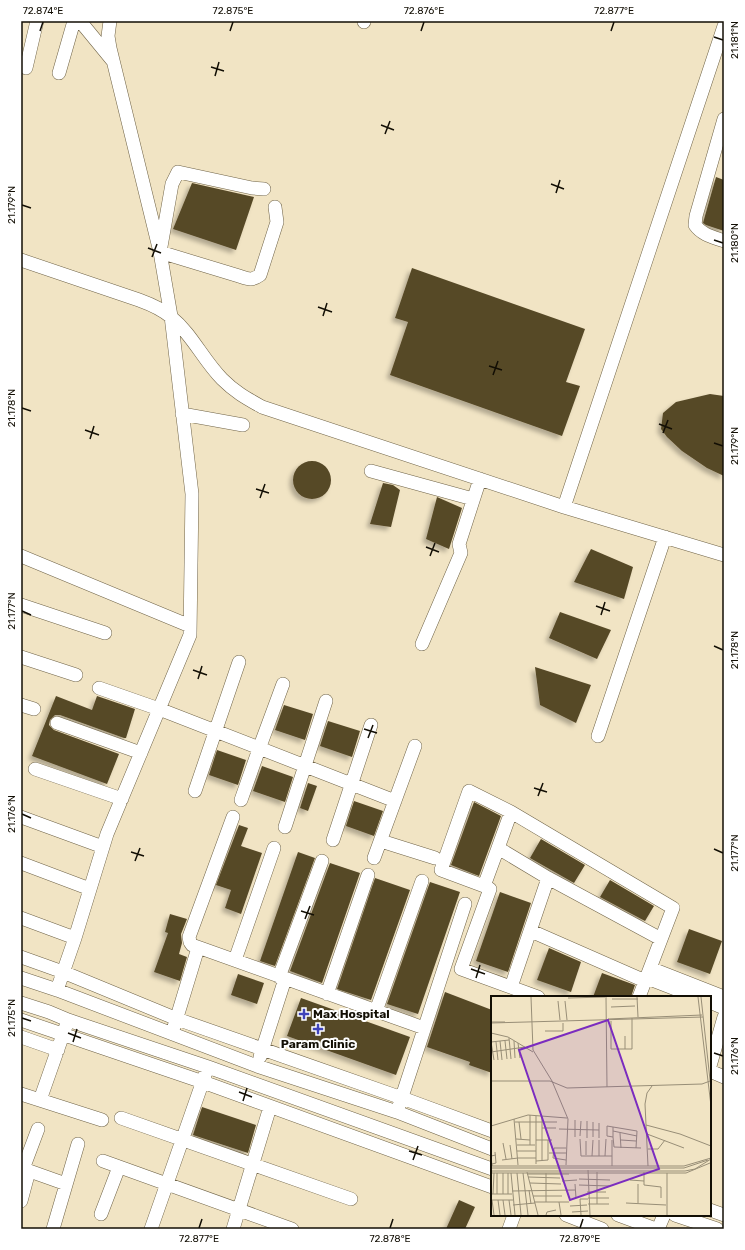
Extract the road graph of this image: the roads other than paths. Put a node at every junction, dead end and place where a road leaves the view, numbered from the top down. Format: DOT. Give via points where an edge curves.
graph roads {
  1 [pos="37,21"];
  2 [pos="74,21"];
  3 [pos="80,21"];
  4 [pos="110,21"];
  5 [pos="724,26"];
  6 [pos="719,59"];
  7 [pos="113,61"];
  8 [pos="26,68"];
  9 [pos="60,73"];
  10 [pos="724,119"];
  11 [pos="264,189"];
  12 [pos="275,207"];
  13 [pos="724,241"];
  14 [pos="160,252"];
  15 [pos="21,260"];
  16 [pos="171,316"];
  17 [pos="182,414"];
  18 [pos="243,425"];
  19 [pos="371,471"];
  20 [pos="480,479"];
  21 [pos="474,499"];
  22 [pos="564,507"];
  23 [pos="665,537"];
  24 [pos="724,555"];
  25 [pos="21,556"];
  26 [pos="21,605"];
  27 [pos="190,626"];
  28 [pos="105,633"];
  29 [pos="422,644"];
  30 [pos="21,656"];
  31 [pos="239,662"];
  32 [pos="76,675"];
  33 [pos="283,684"];
  34 [pos="99,688"];
  35 [pos="326,701"];
  36 [pos="21,705"];
  37 [pos="34,709"];
  38 [pos="159,709"];
  39 [pos="57,723"];
  40 [pos="371,725"];
  41 [pos="215,732"];
  42 [pos="598,736"];
  43 [pos="415,746"];
  44 [pos="259,749"];
  45 [pos="141,753"];
  46 [pos="305,766"];
  47 [pos="35,769"];
  48 [pos="352,784"];
  49 [pos="195,791"];
  50 [pos="122,800"];
  51 [pos="241,800"];
  52 [pos="395,801"];
  53 [pos="511,812"];
  54 [pos="233,816"];
  55 [pos="21,817"];
  56 [pos="285,827"];
  57 [pos="332,840"];
  58 [pos="380,841"];
  59 [pos="103,847"];
  60 [pos="274,848"];
  61 [pos="498,848"];
  62 [pos="374,858"];
  63 [pos="434,858"];
  64 [pos="322,861"];
  65 [pos="21,863"];
  66 [pos="368,875"];
  67 [pos="548,878"];
  68 [pos="422,881"];
  69 [pos="484,886"];
  70 [pos="90,889"];
  71 [pos="465,904"];
  72 [pos="21,918"];
  73 [pos="531,931"];
  74 [pos="75,938"];
  75 [pos="661,939"];
  76 [pos="198,948"];
  77 [pos="21,957"];
  78 [pos="235,960"];
  79 [pos="63,972"];
  80 [pos="647,976"];
  81 [pos="21,978"];
  82 [pos="282,978"];
  83 [pos="511,987"];
  84 [pos="57,990"];
  85 [pos="327,994"];
  86 [pos="697,994"];
  87 [pos="535,996"];
  88 [pos="639,996"];
  89 [pos="724,997"];
  90 [pos="711,1002"];
  91 [pos="21,1003"];
  92 [pos="724,1008"];
  93 [pos="376,1011"];
  94 [pos="724,1017"];
  95 [pos="176,1019"];
  96 [pos="21,1020"];
  97 [pos="68,1020"];
  98 [pos="424,1028"];
  99 [pos="172,1033"];
  100 [pos="62,1034"];
  101 [pos="220,1034"];
  102 [pos="21,1037"];
  103 [pos="263,1048"];
  104 [pos="214,1049"];
  105 [pos="58,1050"];
  106 [pos="711,1062"];
  107 [pos="257,1066"];
  108 [pos="208,1067"];
  109 [pos="711,1071"];
  110 [pos="724,1077"];
  111 [pos="202,1082"];
  112 [pos="21,1094"];
  113 [pos="402,1098"];
  114 [pos="40,1100"];
  115 [pos="270,1107"];
  116 [pos="397,1112"];
  117 [pos="121,1118"];
  118 [pos="102,1120"];
  119 [pos="38,1130"];
  120 [pos="491,1131"];
  121 [pos="182,1140"];
  122 [pos="78,1144"];
  123 [pos="491,1149"];
  124 [pos="103,1161"];
  125 [pos="252,1164"];
  126 [pos="119,1167"];
  127 [pos="24,1169"];
  128 [pos="491,1169"];
  129 [pos="66,1184"];
  130 [pos="167,1184"];
  131 [pos="491,1187"];
  132 [pos="351,1199"];
  133 [pos="21,1201"];
  134 [pos="240,1210"];
  135 [pos="711,1210"];
  136 [pos="101,1214"];
  137 [pos="724,1215"];
  138 [pos="514,1216"];
  139 [pos="569,1216"];
  140 [pos="619,1216"];
  141 [pos="664,1216"];
  142 [pos="678,1216"];
  143 [pos="629,1224"];
  144 [pos="53,1229"];
  145 [pos="151,1229"];
  146 [pos="233,1229"];
  147 [pos="292,1229"];
  148 [pos="508,1229"];
  149 [pos="602,1229"];
  150 [pos="657,1229"];
  151 [pos="717,1229"];
  1 -- 8 [label="street"];
  2 -- 9 [label="street"];
  3 -- 7 [label="street"];
  4 -- 7 [label="street" via="108,36"];
  5 -- 6 [label="street"];
  6 -- 22 [label="street"];
  7 -- 14 [label="street"];
  10 -- 13 [label="street" via="695,225 705,235"];
  11 -- 14 [label="street" via="178,172 172,184"];
  12 -- 14 [label="street" via="277,222 260,274 255,279 243,278"];
  14 -- 16 [label="street"];
  15 -- 16 [label="street" via="139,300"];
  16 -- 17 [label="street"];
  16 -- 20 [label="street" via="221,378 238,394 262,407"];
  17 -- 18 [label="street"];
  17 -- 27 [label="street" via="192,494"];
  19 -- 21 [label="street"];
  20 -- 21 [label="street"];
  20 -- 22 [label="street"];
  21 -- 29 [label="street" via="459,544 461,553"];
  22 -- 23 [label="street"];
  23 -- 24 [label="street"];
  23 -- 42 [label="street"];
  25 -- 27 [label="street"];
  26 -- 28 [label="street"];
  27 -- 38 [label="street" via="190,635"];
  30 -- 32 [label="street"];
  31 -- 41 [label="street"];
  33 -- 44 [label="street"];
  34 -- 38 [label="street"];
  35 -- 46 [label="street"];
  36 -- 37 [label="street"];
  38 -- 41 [label="street"];
  38 -- 45 [label="street"];
  39 -- 45 [label="street"];
  40 -- 48 [label="street"];
  41 -- 44 [label="street"];
  41 -- 49 [label="street"];
  43 -- 52 [label="street"];
  44 -- 46 [label="street"];
  44 -- 51 [label="street"];
  45 -- 50 [label="street"];
  46 -- 48 [label="street"];
  46 -- 56 [label="street"];
  47 -- 50 [label="street"];
  48 -- 52 [label="street"];
  48 -- 57 [label="street"];
  50 -- 59 [label="street"];
  52 -- 58 [label="street"];
  53 -- 61 [label="street"];
  53 -- 69 [label="street" via="469,791 441,870"];
  53 -- 75 [label="street" via="673,908"];
  54 -- 76 [label="street" via="189,937 192,945"];
  55 -- 59 [label="street"];
  58 -- 62 [label="street"];
  58 -- 63 [label="street"];
  59 -- 70 [label="street"];
  60 -- 78 [label="street"];
  61 -- 67 [label="street"];
  61 -- 69 [label="street"];
  64 -- 82 [label="street"];
  65 -- 70 [label="street"];
  66 -- 85 [label="street"];
  67 -- 73 [label="street"];
  67 -- 75 [label="street"];
  68 -- 93 [label="street"];
  69 -- 83 [label="street" via="490,889 461,969"];
  70 -- 74 [label="street"];
  71 -- 98 [label="street"];
  72 -- 74 [label="street"];
  73 -- 80 [label="street"];
  73 -- 83 [label="street"];
  74 -- 79 [label="street"];
  75 -- 80 [label="street"];
  76 -- 78 [label="street"];
  76 -- 95 [label="street"];
  77 -- 79 [label="street"];
  78 -- 82 [label="street"];
  79 -- 84 [label="street"];
  79 -- 95 [label="street"];
  80 -- 86 [label="street"];
  80 -- 88 [label="street"];
  81 -- 84 [label="street"];
  82 -- 85 [label="street"];
  82 -- 103 [label="street"];
  83 -- 87 [label="street"];
  84 -- 99 [label="street"];
  85 -- 93 [label="street"];
  86 -- 89 [label="street"];
  90 -- 92 [label="street"];
  91 -- 97 [label="street"];
  93 -- 98 [label="street"];
  94 -- 106 [label="street"];
  95 -- 99 [label="street"];
  95 -- 101 [label="street"];
  96 -- 100 [label="street"];
  97 -- 100 [label="street"];
  97 -- 108 [label="street"];
  98 -- 113 [label="street"];
  99 -- 104 [label="street"];
  100 -- 105 [label="street"];
  100 -- 111 [label="street"];
  101 -- 103 [label="street"];
  101 -- 104 [label="street"];
  102 -- 105 [label="street"];
  103 -- 107 [label="street"];
  103 -- 113 [label="street"];
  104 -- 107 [label="street"];
  104 -- 108 [label="street"];
  105 -- 114 [label="street"];
  107 -- 116 [label="street"];
  108 -- 111 [label="street"];
  108 -- 128 [label="street"];
  109 -- 110 [label="street"];
  111 -- 115 [label="street"];
  111 -- 121 [label="street"];
  112 -- 114 [label="street"];
  113 -- 116 [label="street"];
  113 -- 120 [label="street"];
  114 -- 118 [label="street"];
  115 -- 125 [label="street"];
  115 -- 131 [label="street"];
  116 -- 123 [label="street"];
  117 -- 121 [label="street"];
  119 -- 127 [label="street"];
  121 -- 125 [label="street"];
  121 -- 130 [label="street"];
  122 -- 129 [label="street"];
  124 -- 126 [label="street"];
  125 -- 132 [label="street"];
  125 -- 134 [label="street"];
  126 -- 130 [label="street"];
  126 -- 136 [label="street"];
  127 -- 129 [label="street"];
  127 -- 133 [label="street"];
  129 -- 144 [label="street"];
  130 -- 134 [label="street"];
  130 -- 145 [label="street"];
  134 -- 146 [label="street"];
  134 -- 147 [label="street"];
  135 -- 137 [label="street"];
  138 -- 148 [label="street"];
  139 -- 149 [label="street"];
  140 -- 143 [label="street"];
  141 -- 150 [label="street"];
  142 -- 151 [label="street"];
  143 -- 150 [label="street"];
}
